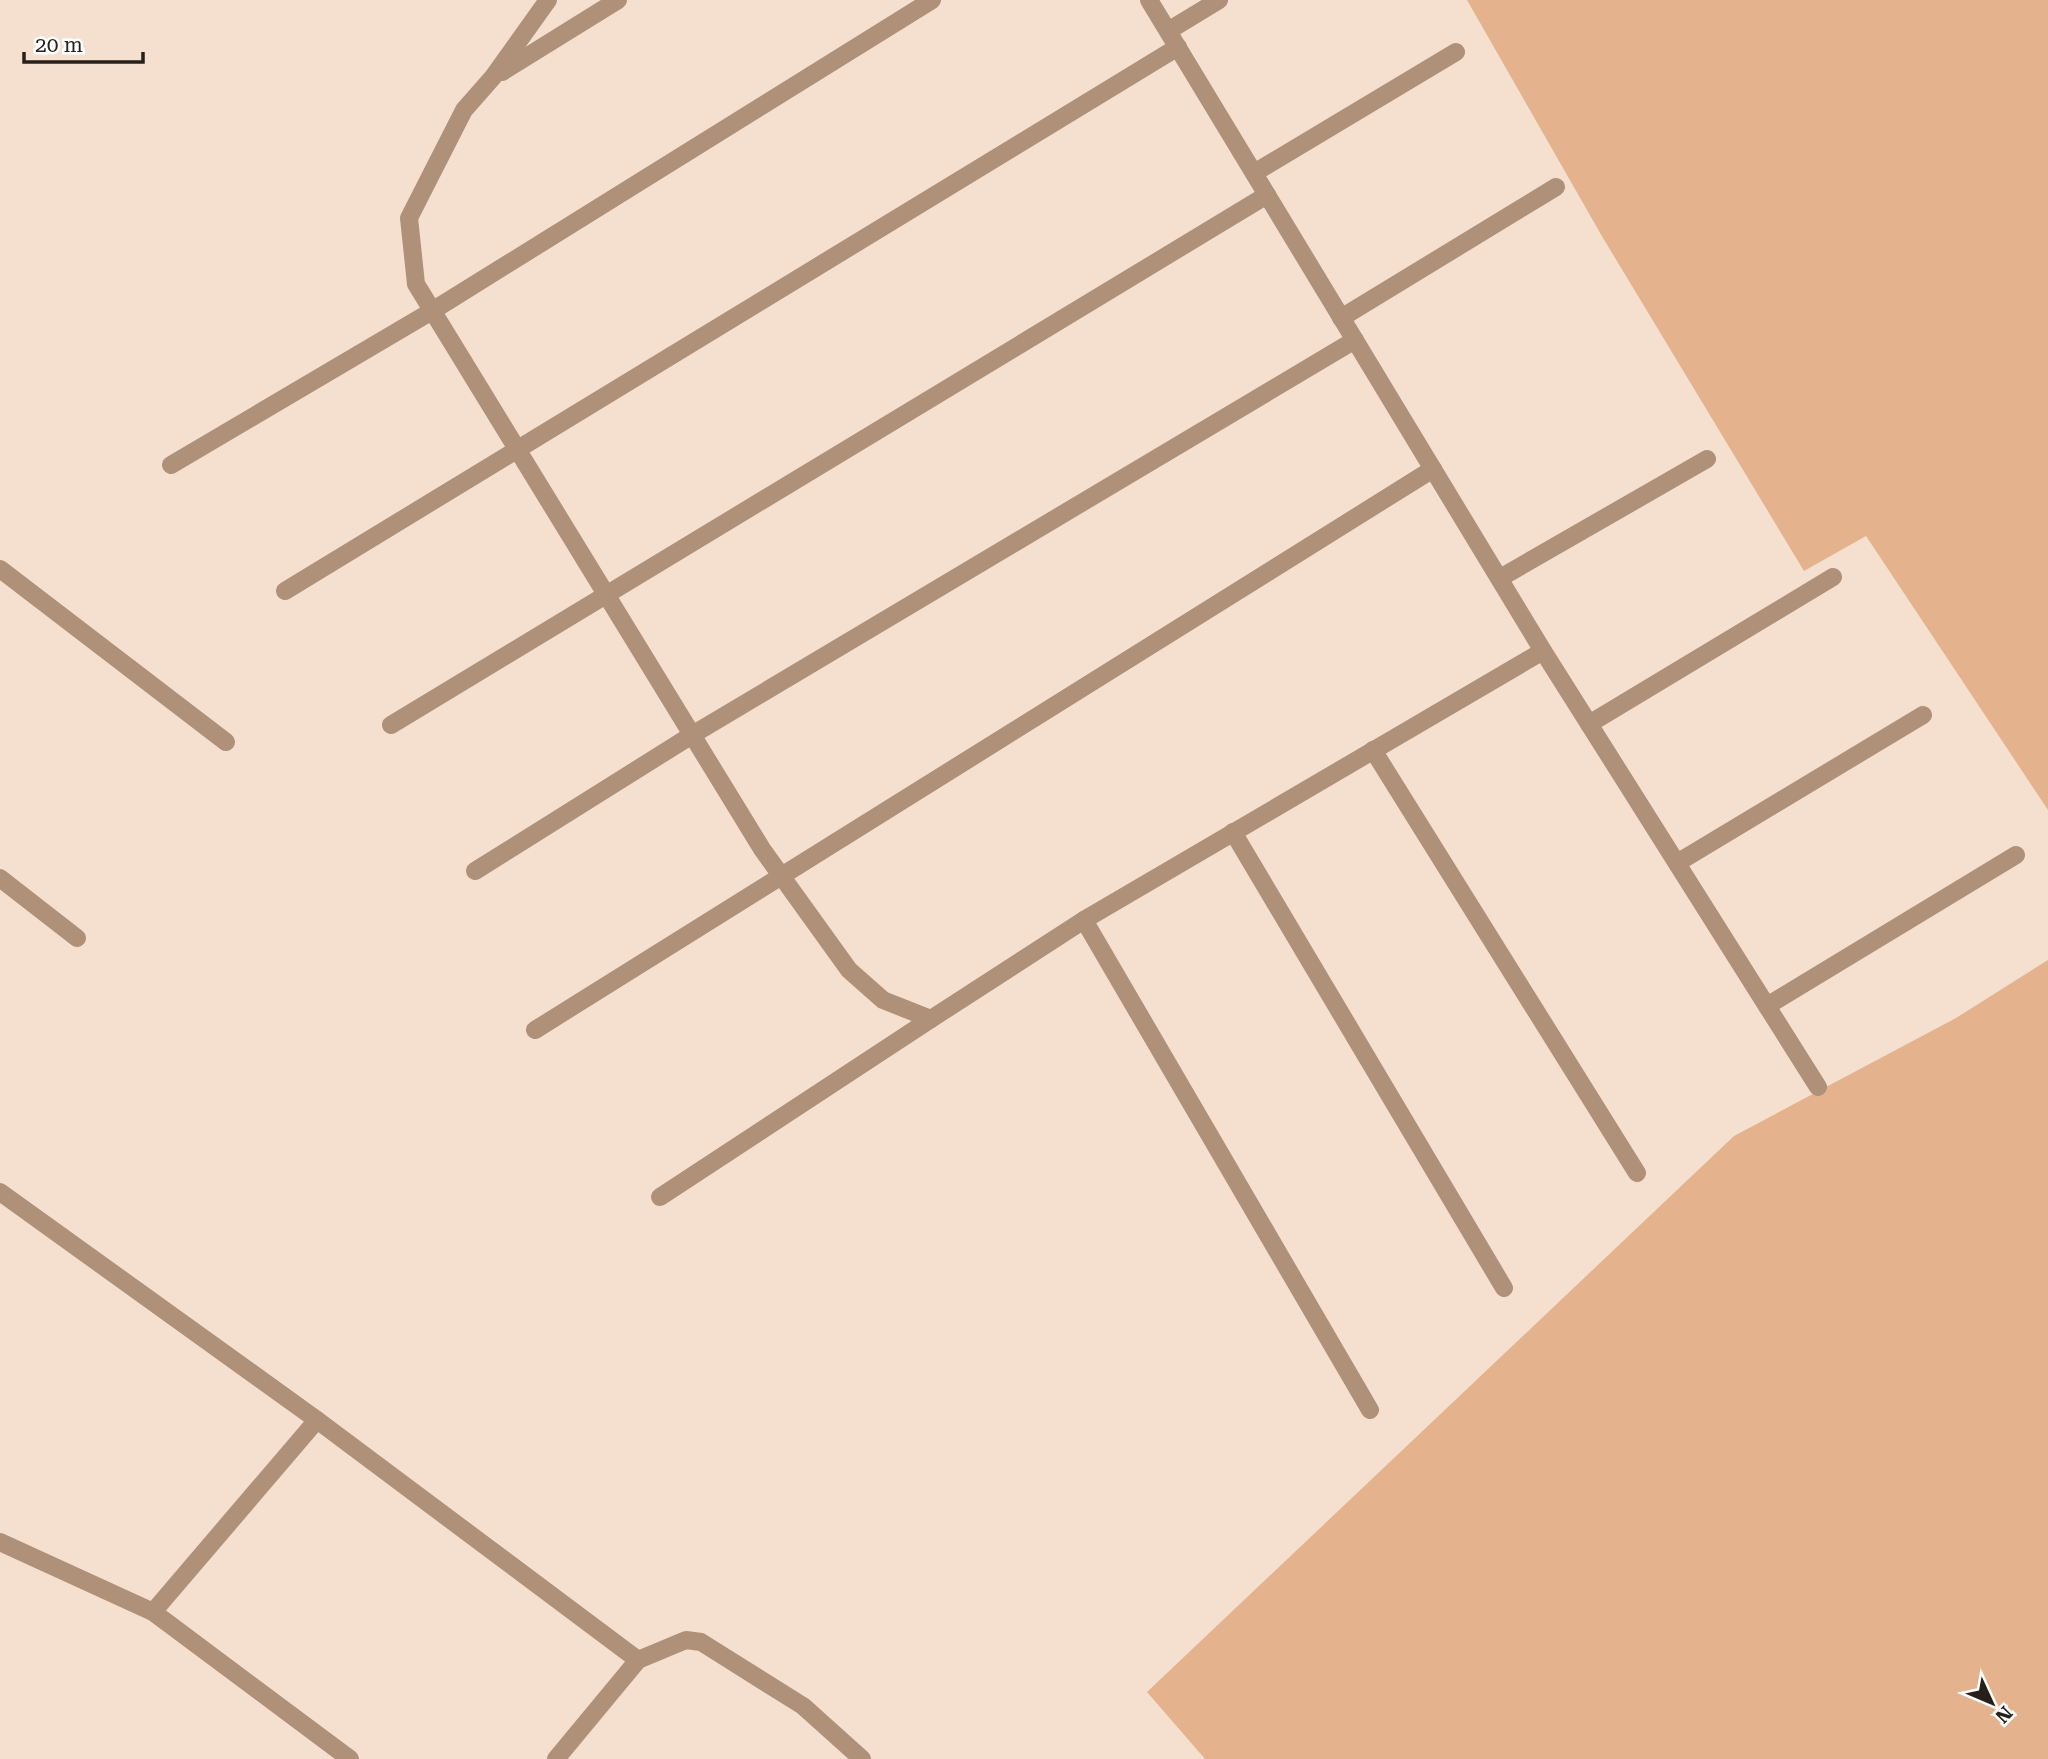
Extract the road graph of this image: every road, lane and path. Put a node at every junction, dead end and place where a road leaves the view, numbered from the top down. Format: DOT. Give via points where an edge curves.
graph roads {
  1 [pos="548,0"];
  2 [pos="618,0"];
  3 [pos="932,0"];
  4 [pos="1149,0"];
  5 [pos="1219,0"];
  6 [pos="1173,39"];
  7 [pos="1455,52"];
  8 [pos="493,77"];
  9 [pos="1254,173"];
  10 [pos="1556,187"];
  11 [pos="1267,195"];
  12 [pos="432,311"];
  13 [pos="1341,318"];
  14 [pos="1355,340"];
  15 [pos="517,450"];
  16 [pos="1707,459"];
  17 [pos="171,465"];
  18 [pos="1433,469"];
  19 [pos="0,569"];
  20 [pos="1833,577"];
  21 [pos="1500,578"];
  22 [pos="285,591"];
  23 [pos="605,594"];
  24 [pos="1543,650"];
  25 [pos="1923,715"];
  26 [pos="1589,724"];
  27 [pos="391,725"];
  28 [pos="692,735"];
  29 [pos="226,743"];
  30 [pos="1373,750"];
  31 [pos="1233,832"];
  32 [pos="2016,855"];
  33 [pos="1677,863"];
  34 [pos="474,871"];
  35 [pos="780,875"];
  36 [pos="0,878"];
  37 [pos="1084,920"];
  38 [pos="77,938"];
  39 [pos="1767,1006"];
  40 [pos="931,1018"];
  41 [pos="536,1030"];
  42 [pos="1818,1087"];
  43 [pos="1637,1173"];
  44 [pos="0,1192"];
  45 [pos="660,1198"];
  46 [pos="1504,1287"];
  47 [pos="1370,1410"];
  48 [pos="317,1420"];
  49 [pos="0,1542"];
  50 [pos="153,1612"];
  51 [pos="638,1660"];
  52 [pos="350,1759"];
  53 [pos="556,1759"];
  54 [pos="862,1759"];
  1 -- 8 [label="street"];
  2 -- 8 [label="street"];
  3 -- 12 [label="street"];
  4 -- 6 [label="street"];
  5 -- 6 [label="street"];
  6 -- 9 [label="street"];
  6 -- 15 [label="street"];
  7 -- 9 [label="street"];
  8 -- 12 [label="street" via="464,110 410,218 416,284"];
  9 -- 11 [label="street"];
  10 -- 13 [label="street"];
  11 -- 13 [label="street"];
  11 -- 23 [label="street"];
  12 -- 15 [label="street"];
  12 -- 17 [label="street"];
  13 -- 14 [label="street"];
  14 -- 18 [label="street"];
  14 -- 28 [label="street"];
  15 -- 22 [label="street"];
  15 -- 23 [label="street"];
  16 -- 21 [label="street"];
  18 -- 21 [label="street"];
  18 -- 35 [label="street"];
  19 -- 29 [label="street"];
  20 -- 26 [label="street"];
  21 -- 24 [label="street"];
  23 -- 27 [label="street"];
  23 -- 28 [label="street"];
  24 -- 26 [label="street"];
  24 -- 30 [label="street"];
  25 -- 33 [label="street"];
  26 -- 33 [label="street"];
  28 -- 34 [label="street"];
  28 -- 35 [label="street"];
  30 -- 31 [label="street"];
  30 -- 43 [label="street"];
  31 -- 37 [label="street"];
  31 -- 46 [label="street"];
  32 -- 39 [label="street"];
  33 -- 39 [label="street"];
  35 -- 40 [label="street" via="849,970 883,1000"];
  35 -- 41 [label="street"];
  36 -- 38 [label="street"];
  37 -- 40 [label="street"];
  37 -- 47 [label="street"];
  39 -- 42 [label="street"];
  40 -- 45 [label="street"];
  44 -- 48 [label="street"];
  48 -- 50 [label="street"];
  48 -- 51 [label="street"];
  49 -- 50 [label="street"];
  50 -- 52 [label="street"];
  51 -- 53 [label="street"];
  51 -- 54 [label="street" via="686,1640 701,1642 803,1706"];
}
